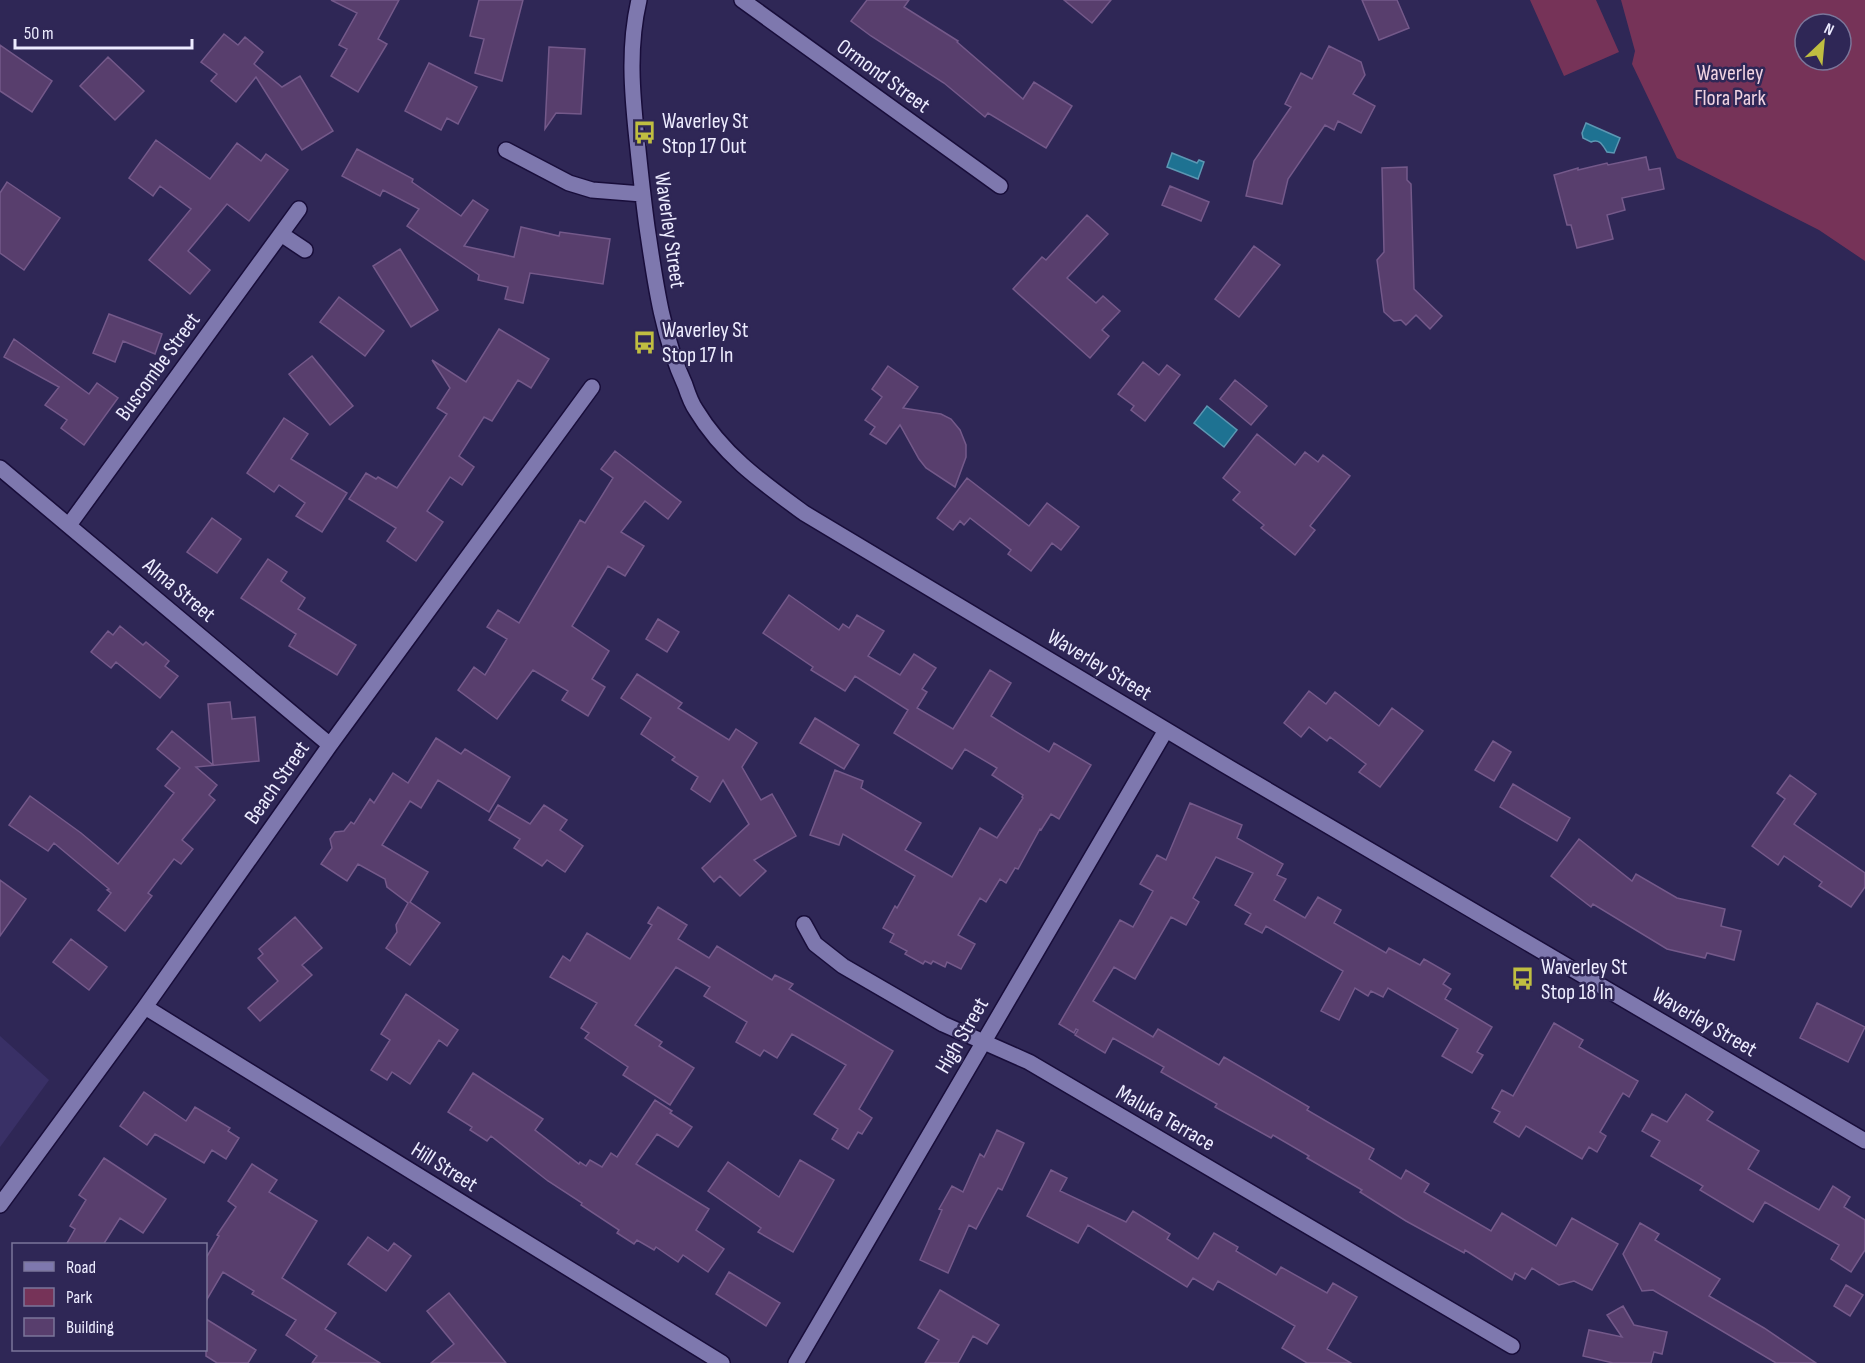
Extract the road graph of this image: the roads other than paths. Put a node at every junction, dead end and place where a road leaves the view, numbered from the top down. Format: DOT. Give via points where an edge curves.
graph roads {
  1 [pos="639,0"];
  2 [pos="742,0"];
  3 [pos="506,150"];
  4 [pos="1000,186"];
  5 [pos="642,195"];
  6 [pos="298,209"];
  7 [pos="281,234"];
  8 [pos="305,250"];
  9 [pos="592,387"];
  10 [pos="0,468"];
  11 [pos="69,525"];
  12 [pos="1166,730"];
  13 [pos="330,745"];
  14 [pos="804,924"];
  15 [pos="145,1007"];
  16 [pos="983,1042"];
  17 [pos="1865,1141"];
  18 [pos="0,1205"];
  19 [pos="1512,1346"];
  20 [pos="722,1363"];
  21 [pos="796,1363"];
  1 -- 5 [label="street, Waverley Street" via="633,31 632,94"];
  2 -- 4 [label="street, Ormond Street"];
  3 -- 5 [label="street" via="569,183 592,190"];
  5 -- 12 [label="street, Waverley Street" via="660,310 672,354 695,409 716,439 748,472 804,513"];
  6 -- 7 [label="street, Buscombe Street"];
  7 -- 8 [label="street"];
  7 -- 11 [label="street, Buscombe Street"];
  9 -- 13 [label="street, Beach Street"];
  10 -- 11 [label="street, Alma Street"];
  11 -- 13 [label="street, Alma Street"];
  12 -- 16 [label="street, High Street"];
  12 -- 17 [label="street, Waverley Street"];
  13 -- 15 [label="street, Beach Street"];
  14 -- 16 [label="street, Maluka Terrace" via="815,944 843,966 943,1024"];
  15 -- 18 [label="street, Beach Street"];
  15 -- 20 [label="street, Hill Street"];
  16 -- 19 [label="street, Maluka Terrace" via="1029,1062"];
  16 -- 21 [label="street, High Street"];
}
